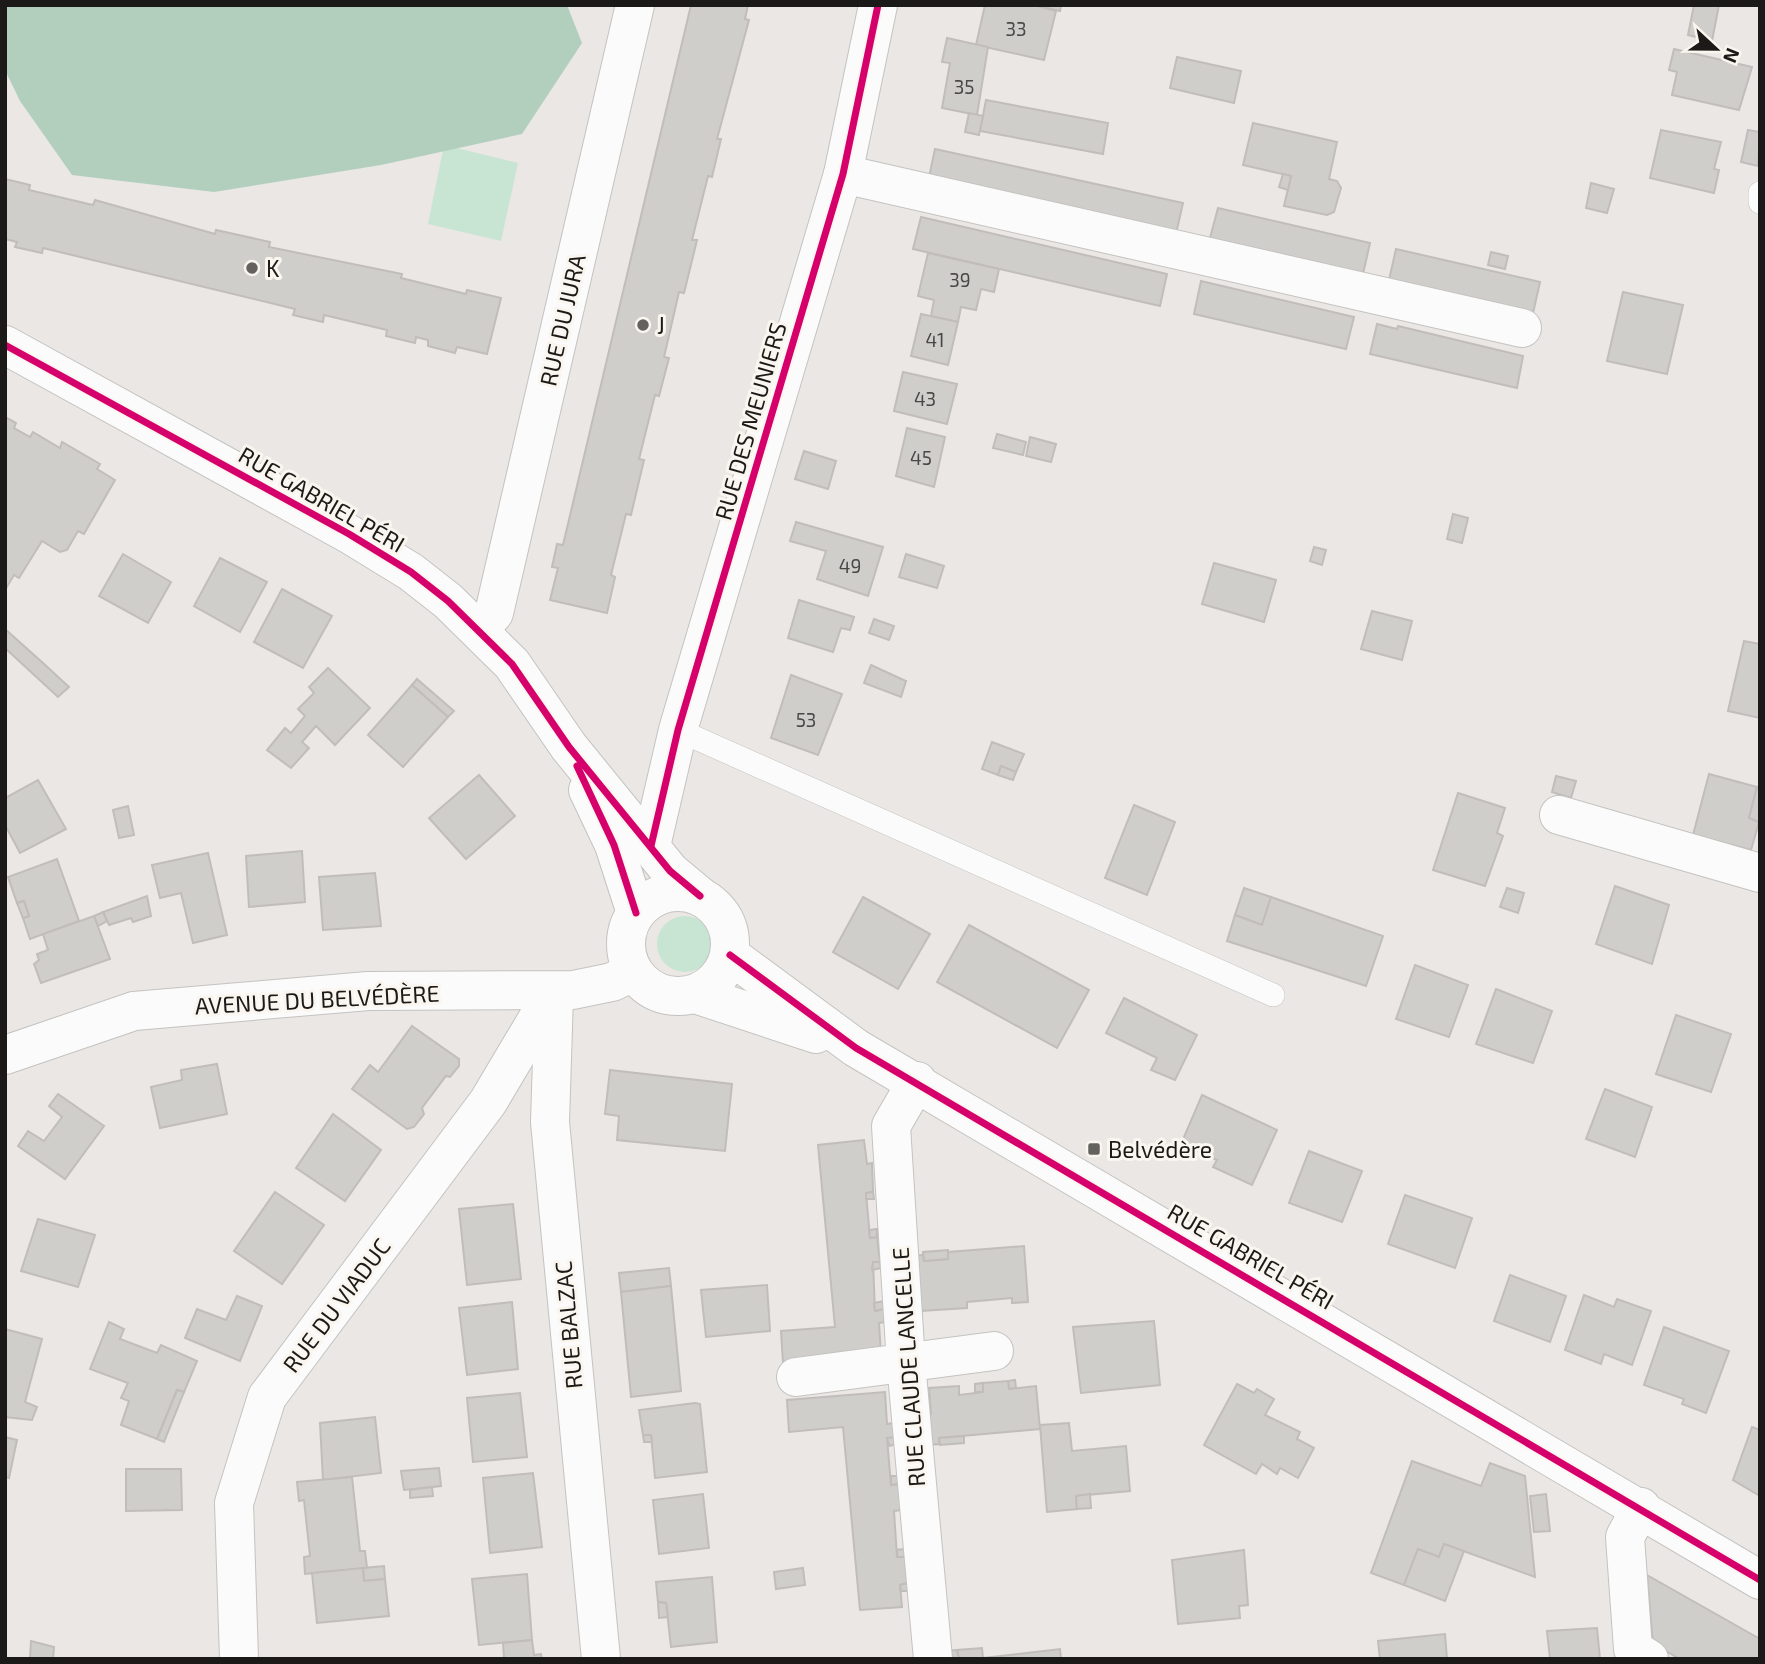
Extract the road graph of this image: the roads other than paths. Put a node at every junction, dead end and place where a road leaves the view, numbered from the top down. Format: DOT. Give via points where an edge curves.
graph roads {
  1 [pos="635,5"];
  2 [pos="878,5"];
  3 [pos="843,174"];
  4 [pos="1760,193"];
  5 [pos="1760,202"];
  6 [pos="1522,328"];
  7 [pos="5,345"];
  8 [pos="479,629"];
  9 [pos="678,730"];
  10 [pos="1559,815"];
  11 [pos="618,828"];
  12 [pos="651,846"];
  13 [pos="1760,873"];
  14 [pos="700,896"];
  15 [pos="636,913"];
  16 [pos="730,955"];
  17 [pos="633,972"];
  18 [pos="554,991"];
  19 [pos="695,994"];
  20 [pos="1273,995"];
  21 [pos="856,1048"];
  22 [pos="5,1055"];
  23 [pos="917,1081"];
  24 [pos="994,1351"];
  25 [pos="905,1363"];
  26 [pos="796,1377"];
  27 [pos="1641,1507"];
  28 [pos="1760,1580"];
  29 [pos="239,1659"];
  30 [pos="600,1659"];
  31 [pos="933,1659"];
  32 [pos="1649,1659"];
  1 -- 8 [label="street, RUE DU JURA" via="494,613"];
  2 -- 3 [label="street, RUE DES MEUNIERS"];
  3 -- 6 [label="street"];
  3 -- 9 [label="street, RUE DES MEUNIERS"];
  4 -- 5 [label="lane"];
  7 -- 8 [label="street, RUE GABRIEL PÉRI" via="349,534 411,572"];
  8 -- 11 [label="street, RUE GABRIEL PÉRI" via="512,664"];
  9 -- 11 [label="street, RUE DES MEUNIERS" via="640,778"];
  9 -- 12 [label="street, RUE DES MEUNIERS"];
  9 -- 20 [label="lane"];
  10 -- 13 [label="street"];
  11 -- 12 [label="street, RUE GABRIEL PÉRI"];
  11 -- 15 [label="street, RUE GABRIEL PÉRI"];
  12 -- 14 [label="street, RUE GABRIEL PÉRI" via="670,871"];
  14 -- 15 [label="street" via="679,891 661,894"];
  14 -- 16 [label="street" via="726,921"];
  15 -- 17 [label="street" via="626,940"];
  16 -- 19 [label="street" via="717,980"];
  16 -- 21 [label="street, RUE GABRIEL PÉRI"];
  17 -- 18 [label="street, AVENUE DU BELVÉDÈRE" via="612,982"];
  17 -- 19 [label="street" via="651,989 668,996"];
  18 -- 22 [label="street, AVENUE DU BELVÉDÈRE" via="368,991 134,1011"];
  18 -- 29 [label="street, RUE DU VIADUC" via="488,1102 267,1397 234,1503"];
  18 -- 30 [label="street, RUE BALZAC" via="550,1122"];
  19 -- 21 [label="street, RUE GABRIEL PÉRI"];
  21 -- 23 [label="street, RUE GABRIEL PÉRI"];
  23 -- 25 [label="street, RUE CLAUDE LANCELLE" via="891,1126"];
  23 -- 27 [label="street, RUE GABRIEL PÉRI"];
  24 -- 25 [label="street"];
  25 -- 26 [label="street"];
  25 -- 31 [label="street, RUE CLAUDE LANCELLE"];
  27 -- 28 [label="street, RUE GABRIEL PÉRI"];
  27 -- 32 [label="street" via="1625,1537 1633,1649"];
}
